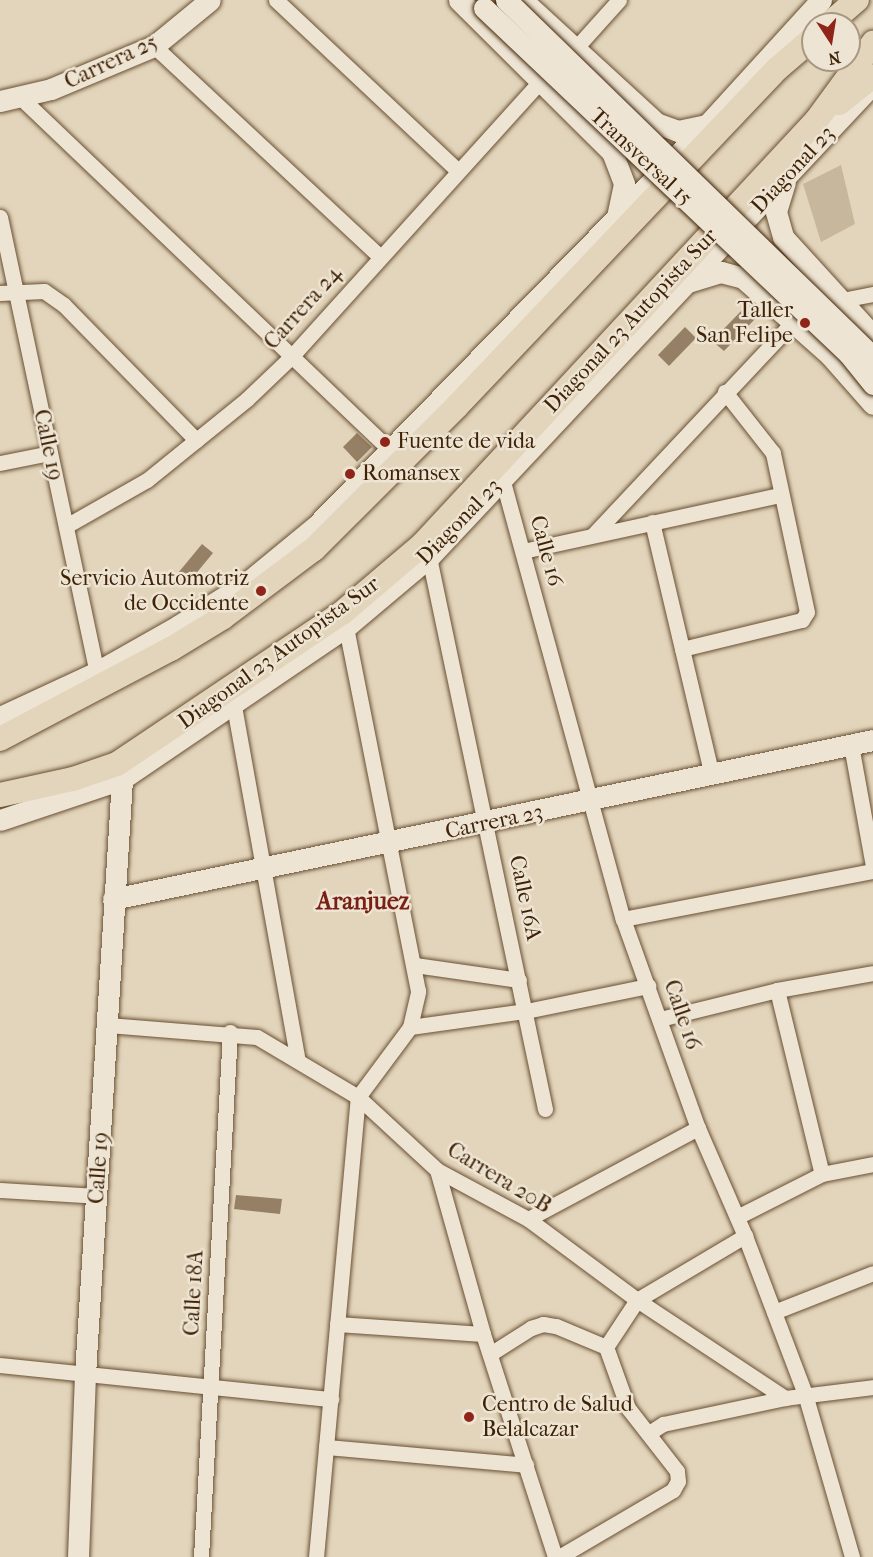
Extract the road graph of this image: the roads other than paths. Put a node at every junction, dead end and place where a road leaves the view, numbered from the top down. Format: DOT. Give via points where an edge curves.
graph roads {
  1 [pos="210,0"];
  2 [pos="276,0"];
  3 [pos="459,0"];
  4 [pos="506,0"];
  5 [pos="522,0"];
  6 [pos="619,0"];
  7 [pos="821,0"];
  8 [pos="857,0"];
  9 [pos="479,4"];
  10 [pos="843,12"];
  11 [pos="873,43"];
  12 [pos="154,46"];
  13 [pos="801,48"];
  14 [pos="575,49"];
  15 [pos="873,76"];
  16 [pos="541,80"];
  17 [pos="869,91"];
  18 [pos="9,98"];
  19 [pos="816,121"];
  20 [pos="707,125"];
  21 [pos="458,170"];
  22 [pos="787,179"];
  23 [pos="0,217"];
  24 [pos="617,217"];
  25 [pos="379,256"];
  26 [pos="685,282"];
  27 [pos="7,291"];
  28 [pos="873,294"];
  29 [pos="842,300"];
  30 [pos="794,321"];
  31 [pos="873,336"];
  32 [pos="291,357"];
  33 [pos="873,357"];
  34 [pos="873,384"];
  35 [pos="725,392"];
  36 [pos="873,404"];
  37 [pos="196,440"];
  38 [pos="390,450"];
  39 [pos="50,453"];
  40 [pos="0,463"];
  41 [pos="366,477"];
  42 [pos="502,478"];
  43 [pos="779,495"];
  44 [pos="352,514"];
  45 [pos="652,522"];
  46 [pos="66,526"];
  47 [pos="316,526"];
  48 [pos="593,535"];
  49 [pos="523,551"];
  50 [pos="429,557"];
  51 [pos="346,627"];
  52 [pos="682,649"];
  53 [pos="99,680"];
  54 [pos="234,706"];
  55 [pos="0,717"];
  56 [pos="0,739"];
  57 [pos="873,740"];
  58 [pos="851,745"];
  59 [pos="120,772"];
  60 [pos="712,776"];
  61 [pos="0,795"];
  62 [pos="589,802"];
  63 [pos="0,820"];
  64 [pos="487,823"];
  65 [pos="387,843"];
  66 [pos="873,866"];
  67 [pos="263,868"];
  68 [pos="873,871"];
  69 [pos="114,899"];
  70 [pos="623,919"];
  71 [pos="415,965"];
  72 [pos="873,973"];
  73 [pos="519,980"];
  74 [pos="648,986"];
  75 [pos="777,990"];
  76 [pos="526,1011"];
  77 [pos="660,1019"];
  78 [pos="108,1025"];
  79 [pos="410,1027"];
  80 [pos="230,1032"];
  81 [pos="298,1060"];
  82 [pos="358,1097"];
  83 [pos="545,1109"];
  84 [pos="698,1128"];
  85 [pos="873,1164"];
  86 [pos="437,1170"];
  87 [pos="822,1174"];
  88 [pos="0,1190"];
  89 [pos="97,1196"];
  90 [pos="737,1217"];
  91 [pos="528,1219"];
  92 [pos="745,1236"];
  93 [pos="873,1273"];
  94 [pos="637,1299"];
  95 [pos="774,1312"];
  96 [pos="338,1324"];
  97 [pos="483,1334"];
  98 [pos="606,1347"];
  99 [pos="490,1354"];
  100 [pos="0,1365"];
  101 [pos="85,1374"];
  102 [pos="873,1387"];
  103 [pos="212,1388"];
  104 [pos="805,1394"];
  105 [pos="784,1398"];
  106 [pos="331,1399"];
  107 [pos="649,1433"];
  108 [pos="326,1447"];
  109 [pos="526,1465"];
  110 [pos="78,1557"];
  111 [pos="201,1557"];
  112 [pos="321,1557"];
  113 [pos="557,1557"];
  114 [pos="852,1557"];
  1 -- 12 [label="street, Carrera 25"];
  2 -- 21 [label="street"];
  3 -- 16 [label="street"];
  4 -- 33 [label="street, Transversal 15, bridge"];
  5 -- 14 [label="street"];
  6 -- 14 [label="street"];
  7 -- 20 [label="street"];
  8 -- 10 [label="main road"];
  9 -- 34 [label="street, Transversal 15, bridge" via="848,353"];
  11 -- 19 [label="main road, Diagonal 23 Autopista Sur"];
  12 -- 18 [label="street, Carrera 25" via="51,88"];
  12 -- 25 [label="street"];
  13 -- 44 [label="main road"];
  14 -- 20 [label="street" via="660,125 683,131"];
  15 -- 19 [label="main road"];
  16 -- 21 [label="street, Carrera 24"];
  16 -- 24 [label="street" via="615,156 624,184"];
  17 -- 22 [label="street, Diagonal 23"];
  18 -- 32 [label="street"];
  19 -- 59 [label="main road, Diagonal 23 Autopista Sur" via="423,544 342,614"];
  20 -- 24 [label="street"];
  21 -- 25 [label="street, Carrera 24"];
  22 -- 26 [label="street, Diagonal 23"];
  22 -- 29 [label="street" via="776,212 780,232 793,251"];
  23 -- 27 [label="street, Calle 19"];
  24 -- 38 [label="street"];
  25 -- 32 [label="street, Carrera 24"];
  26 -- 30 [label="street" via="715,273 736,275"];
  26 -- 42 [label="street, Diagonal 23"];
  27 -- 37 [label="street" via="44,291 64,305"];
  27 -- 39 [label="street, Calle 19"];
  28 -- 29 [label="street"];
  29 -- 31 [label="street"];
  30 -- 35 [label="street"];
  30 -- 36 [label="street" via="841,366"];
  32 -- 37 [label="street, Carrera 24" via="248,399"];
  32 -- 38 [label="street"];
  35 -- 43 [label="street" via="773,453"];
  35 -- 48 [label="street"];
  37 -- 46 [label="street, Carrera 24" via="140,485"];
  38 -- 41 [label="street"];
  39 -- 40 [label="street"];
  39 -- 46 [label="street, Calle 19"];
  41 -- 44 [label="main road"];
  41 -- 47 [label="street"];
  42 -- 49 [label="street, Calle 16"];
  42 -- 50 [label="street, Diagonal 23"];
  43 -- 45 [label="street"];
  43 -- 52 [label="street" via="807,612 802,620"];
  44 -- 47 [label="main road"];
  44 -- 53 [label="main road" via="314,549 222,618"];
  45 -- 48 [label="street"];
  45 -- 52 [label="street"];
  46 -- 53 [label="street, Calle 19"];
  47 -- 53 [label="street" via="248,582"];
  48 -- 49 [label="street"];
  49 -- 62 [label="street, Calle 16"];
  50 -- 51 [label="street, Diagonal 23"];
  50 -- 64 [label="street, Calle 16A"];
  51 -- 54 [label="street, Diagonal 23"];
  51 -- 65 [label="street"];
  52 -- 60 [label="street"];
  53 -- 55 [label="street"];
  53 -- 56 [label="main road"];
  54 -- 59 [label="street, Diagonal 23"];
  54 -- 67 [label="street"];
  57 -- 58 [label="street, Carrera 23"];
  58 -- 60 [label="street, Carrera 23"];
  58 -- 66 [label="street"];
  59 -- 61 [label="main road, Diagonal 23 Autopista Sur"];
  59 -- 63 [label="street"];
  59 -- 69 [label="street, Calle 19"];
  60 -- 62 [label="street, Carrera 23"];
  62 -- 64 [label="street, Carrera 23"];
  62 -- 70 [label="street, Calle 16"];
  64 -- 65 [label="street, Carrera 23"];
  64 -- 73 [label="street, Calle 16A"];
  65 -- 67 [label="street, Carrera 23"];
  65 -- 71 [label="street"];
  67 -- 69 [label="street, Carrera 23"];
  67 -- 81 [label="street"];
  68 -- 70 [label="street"];
  69 -- 78 [label="street, Calle 19"];
  70 -- 74 [label="street, Calle 16"];
  71 -- 73 [label="street"];
  71 -- 79 [label="street" via="418,991"];
  72 -- 75 [label="street"];
  73 -- 76 [label="street, Calle 16A"];
  74 -- 76 [label="street"];
  74 -- 77 [label="street, Calle 16"];
  75 -- 77 [label="street"];
  75 -- 87 [label="street"];
  76 -- 79 [label="street"];
  76 -- 83 [label="street, Calle 16A"];
  77 -- 84 [label="street, Calle 16"];
  78 -- 80 [label="street, Carrera 20B"];
  78 -- 89 [label="street, Calle 19"];
  79 -- 82 [label="street"];
  80 -- 81 [label="street, Carrera 20B" via="257,1037"];
  80 -- 103 [label="street, Calle 18A"];
  81 -- 82 [label="street, Carrera 20B"];
  82 -- 86 [label="street, Carrera 20B"];
  82 -- 96 [label="street"];
  84 -- 90 [label="street, Calle 16"];
  84 -- 91 [label="street"];
  85 -- 87 [label="street"];
  86 -- 91 [label="street, Carrera 20B"];
  86 -- 97 [label="street"];
  87 -- 90 [label="street"];
  88 -- 89 [label="street"];
  89 -- 101 [label="street, Calle 19"];
  90 -- 92 [label="street, Calle 16"];
  91 -- 94 [label="street, Carrera 20B"];
  92 -- 94 [label="street"];
  92 -- 95 [label="street, Calle 16"];
  93 -- 95 [label="street"];
  94 -- 98 [label="street"];
  94 -- 105 [label="street, Carrera 20B"];
  95 -- 104 [label="street, Calle 16"];
  96 -- 97 [label="street"];
  96 -- 106 [label="street"];
  97 -- 99 [label="street"];
  98 -- 99 [label="street" via="543,1324"];
  98 -- 107 [label="street" via="628,1408"];
  99 -- 109 [label="street"];
  100 -- 101 [label="street"];
  101 -- 103 [label="street"];
  101 -- 110 [label="street, Calle 19"];
  102 -- 104 [label="street"];
  103 -- 106 [label="street"];
  103 -- 111 [label="street, Calle 18A"];
  104 -- 105 [label="street"];
  104 -- 114 [label="street, Calle 16"];
  105 -- 107 [label="street" via="663,1424"];
  106 -- 108 [label="street"];
  107 -- 113 [label="street" via="677,1472 673,1490"];
  108 -- 109 [label="street"];
  108 -- 112 [label="street"];
  109 -- 113 [label="street"];
}
